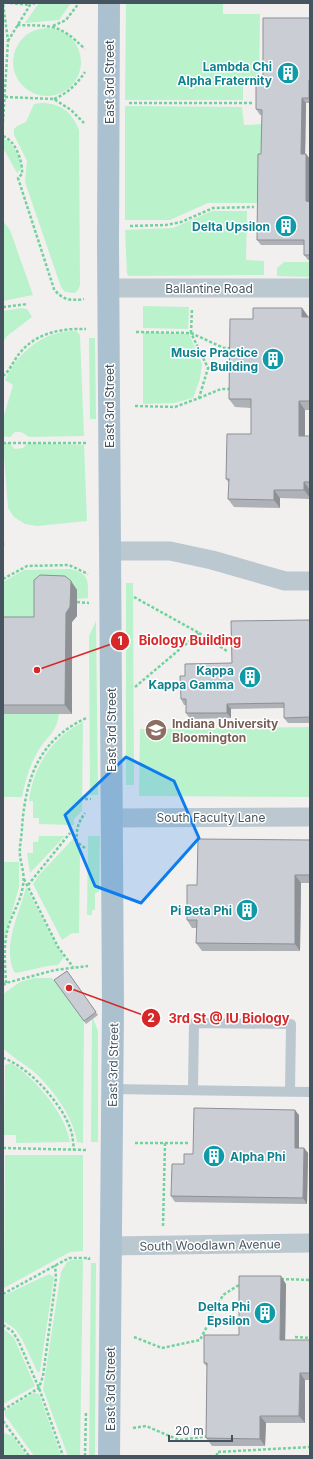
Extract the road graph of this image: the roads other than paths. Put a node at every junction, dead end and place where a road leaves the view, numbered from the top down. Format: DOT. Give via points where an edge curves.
graph roads {
  1 [pos="109,3"];
  2 [pos="109,288"];
  3 [pos="310,288"];
  4 [pos="111,551"];
  5 [pos="310,581"];
  6 [pos="310,817"];
  7 [pos="112,818"];
  8 [pos="112,1089"];
  9 [pos="193,1089"];
  10 [pos="290,1091"];
  11 [pos="310,1092"];
  12 [pos="310,1243"];
  13 [pos="111,1246"];
  14 [pos="109,1456"];
  1 -- 2 [label="main road, East 3rd Street"];
  2 -- 3 [label="street, Ballantine Road"];
  2 -- 4 [label="main road, East 3rd Street"];
  4 -- 5 [label="street" via="170,551 285,581"];
  4 -- 7 [label="main road, East 3rd Street"];
  6 -- 7 [label="street, South Faculty Lane"];
  7 -- 8 [label="main road, East 3rd Street"];
  8 -- 9 [label="lane"];
  8 -- 13 [label="main road, East 3rd Street"];
  9 -- 10 [label="lane"];
  9 -- 10 [label="lane" via="194,1023 291,1024"];
  10 -- 11 [label="lane"];
  12 -- 13 [label="street, South Woodlawn Avenue"];
  13 -- 14 [label="main road, East 3rd Street"];
}
